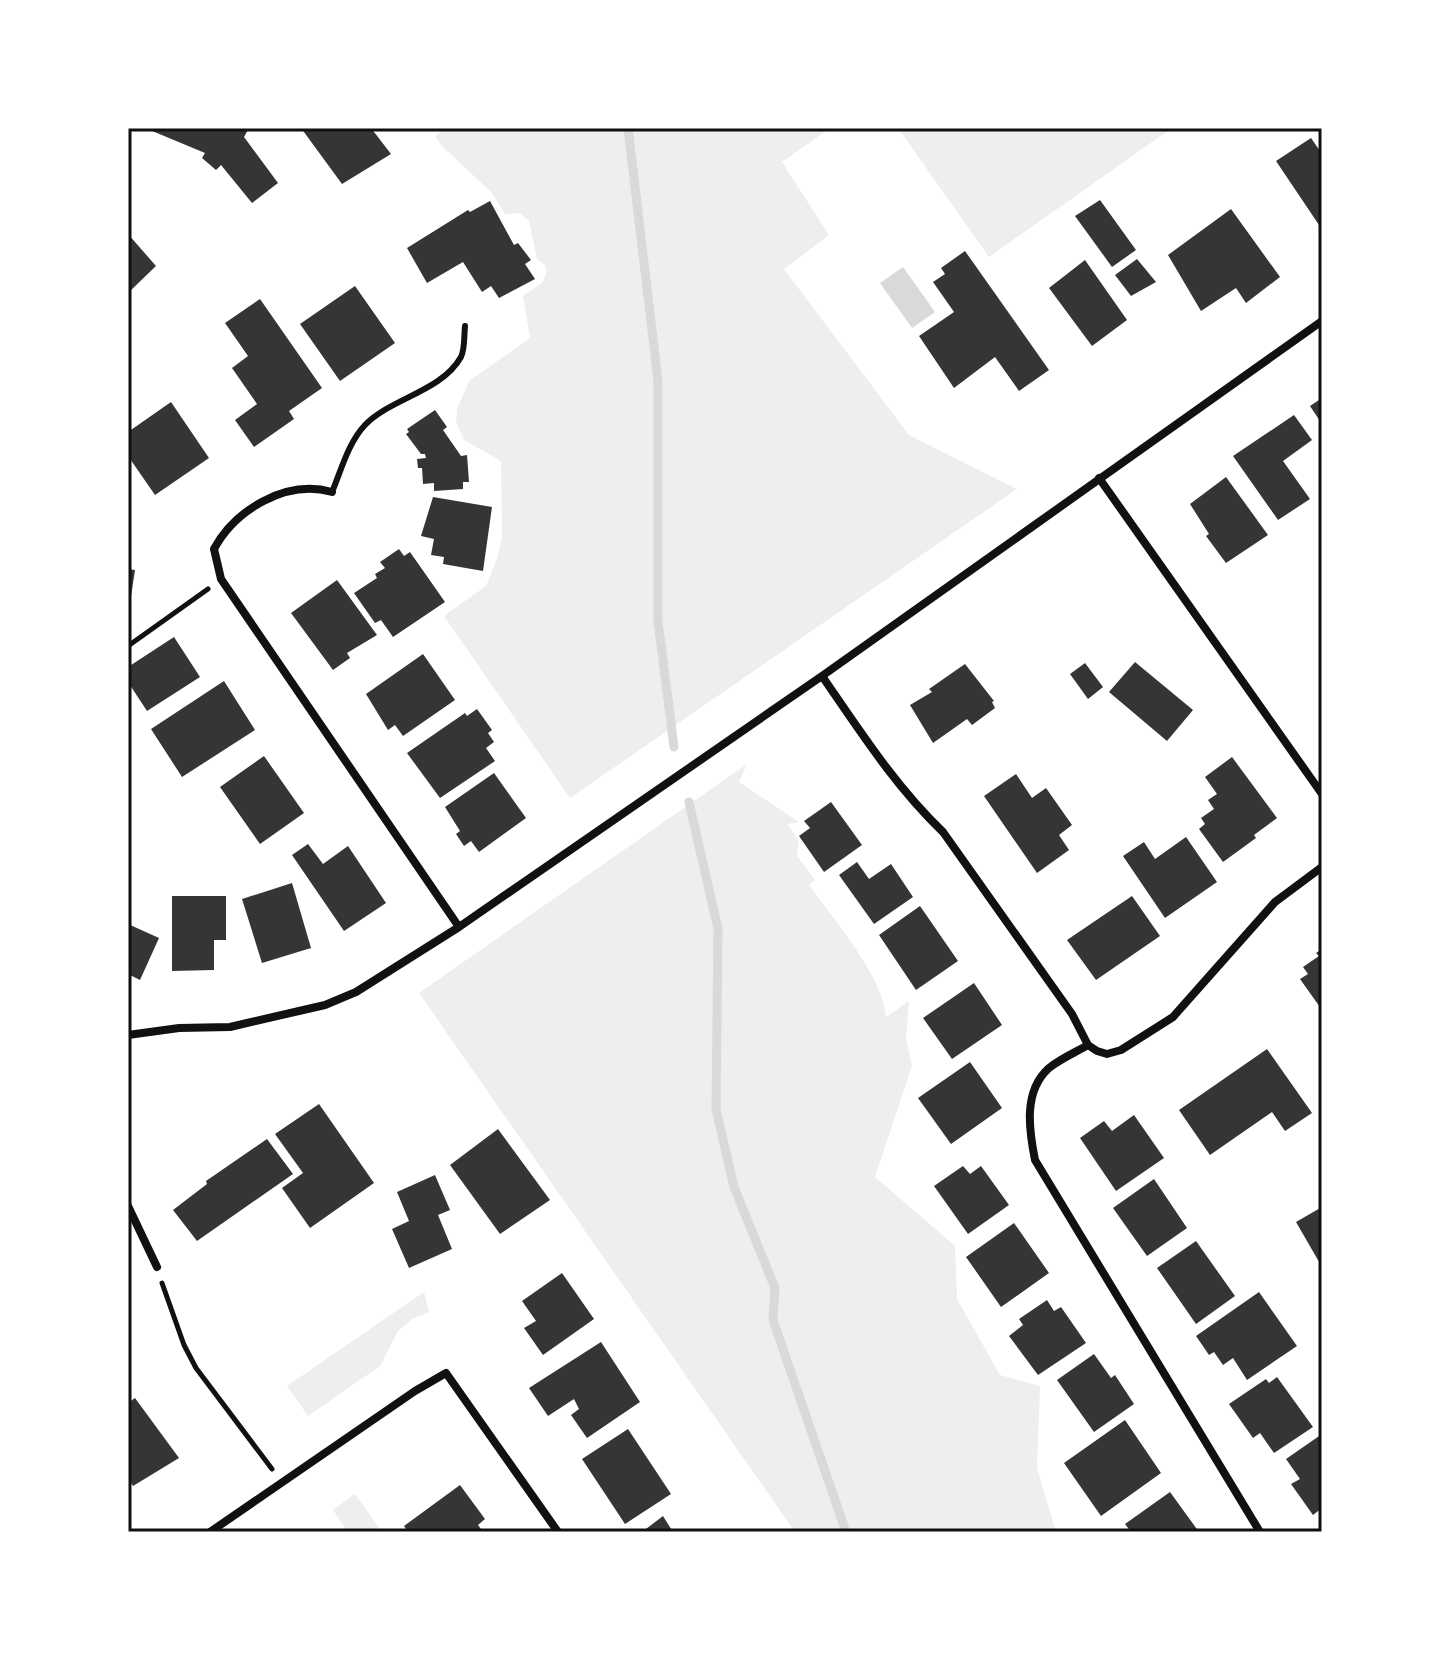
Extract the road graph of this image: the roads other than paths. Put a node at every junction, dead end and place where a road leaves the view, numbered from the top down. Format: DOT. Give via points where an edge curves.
graph roads {
  1 [pos="1322,321"];
  2 [pos="465,326"];
  3 [pos="1099,478"];
  4 [pos="332,492"];
  5 [pos="822,676"];
  6 [pos="1322,794"];
  7 [pos="1322,867"];
  8 [pos="459,927"];
  9 [pos="128,1035"];
  10 [pos="1088,1045"];
  11 [pos="128,1206"];
  12 [pos="157,1267"];
  13 [pos="210,1532"];
  14 [pos="558,1532"];
  15 [pos="1260,1532"];
  1 -- 3 [label="street"];
  2 -- 4 [label="lane" via="462,355 452,368 365,424"];
  3 -- 5 [label="street"];
  3 -- 6 [label="street"];
  4 -- 8 [label="street" via="284,492 239,518 214,549 221,579"];
  5 -- 8 [label="street"];
  5 -- 10 [label="street" via="893,777 943,832 1072,1014"];
  7 -- 10 [label="street" via="1275,902 1173,1017 1121,1050 1107,1054"];
  8 -- 9 [label="street" via="356,992 325,1005 230,1027"];
  10 -- 15 [label="street" via="1037,1082 1029,1130 1035,1160"];
  11 -- 12 [label="street"];
  13 -- 14 [label="street" via="446,1373"];
}
